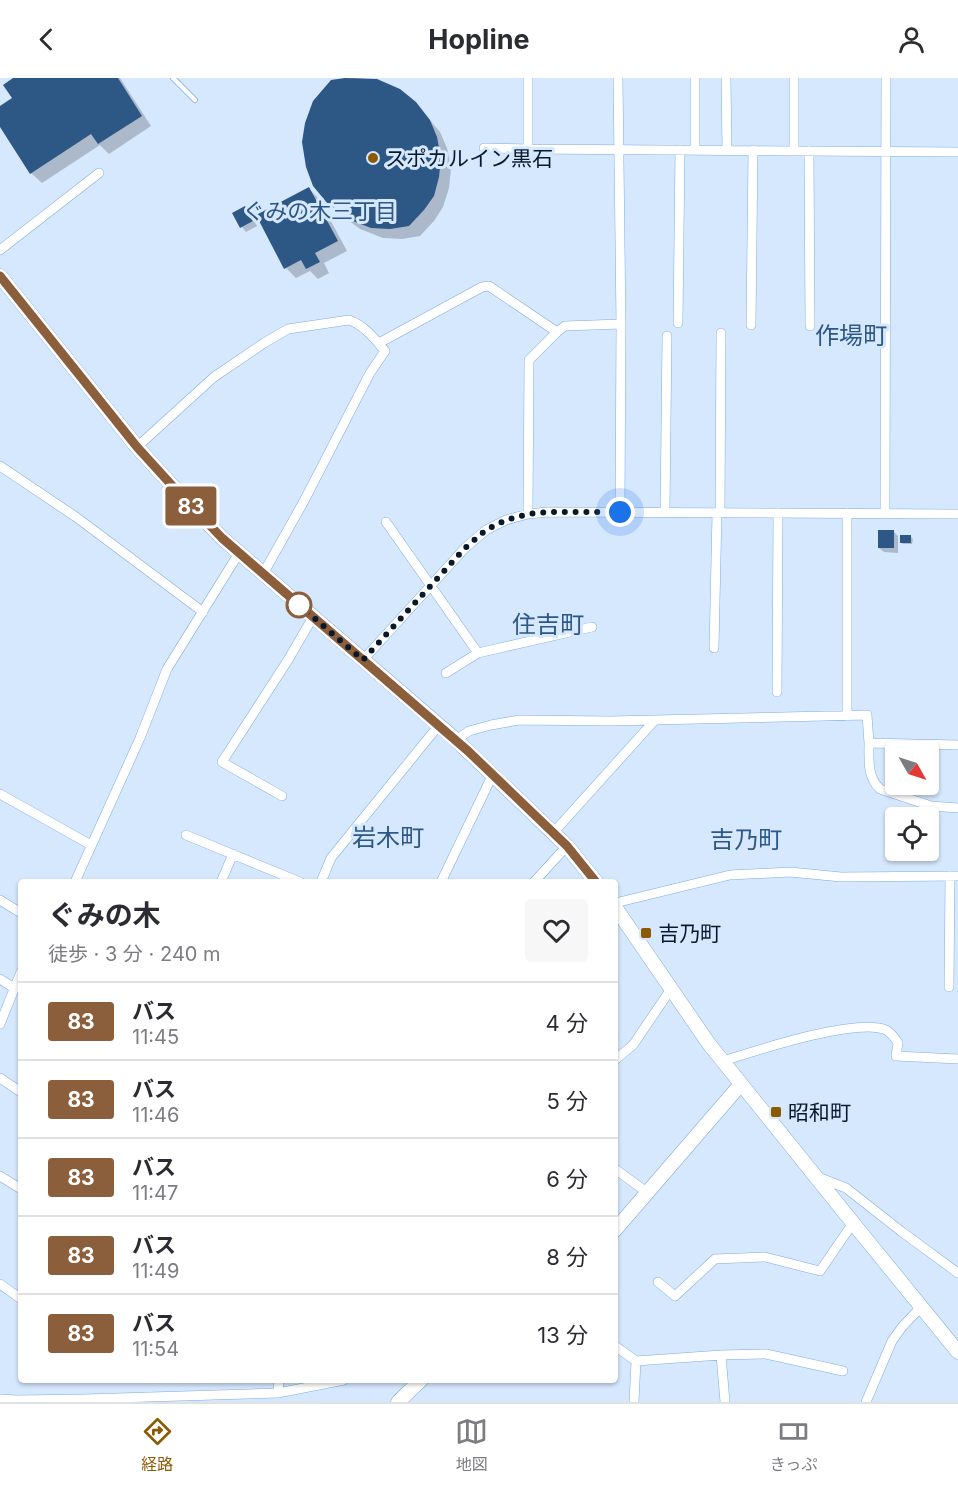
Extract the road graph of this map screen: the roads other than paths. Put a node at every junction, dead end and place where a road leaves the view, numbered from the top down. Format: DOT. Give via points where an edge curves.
graph roads {
  1 [pos="172,78"];
  2 [pos="528,78"];
  3 [pos="618,78"];
  4 [pos="695,78"];
  5 [pos="726,78"];
  6 [pos="794,78"];
  7 [pos="886,78"];
  8 [pos="195,100"];
  9 [pos="484,148"];
  10 [pos="528,148"];
  11 [pos="619,149"];
  12 [pos="680,150"];
  13 [pos="695,150"];
  14 [pos="727,150"];
  15 [pos="753,150"];
  16 [pos="794,151"];
  17 [pos="809,151"];
  18 [pos="886,151"];
  19 [pos="958,152"];
  20 [pos="99,173"];
  21 [pos="0,250"];
  22 [pos="0,276"];
  23 [pos="678,323"];
  24 [pos="621,324"];
  25 [pos="751,325"];
  26 [pos="810,326"];
  27 [pos="557,332"];
  28 [pos="721,333"];
  29 [pos="667,336"];
  30 [pos="379,343"];
  31 [pos="137,447"];
  32 [pos="0,466"];
  33 [pos="620,512"];
  34 [pos="666,512"];
  35 [pos="719,513"];
  36 [pos="778,513"];
  37 [pos="847,513"];
  38 [pos="885,513"];
  39 [pos="528,514"];
  40 [pos="958,514"];
  41 [pos="386,522"];
  42 [pos="239,553"];
  43 [pos="262,574"];
  44 [pos="431,585"];
  45 [pos="203,612"];
  46 [pos="313,617"];
  47 [pos="592,627"];
  48 [pos="714,648"];
  49 [pos="478,653"];
  50 [pos="363,660"];
  51 [pos="446,673"];
  52 [pos="777,692"];
  53 [pos="847,716"];
  54 [pos="655,720"];
  55 [pos="439,725"];
  56 [pos="456,740"];
  57 [pos="869,742"];
  58 [pos="958,745"];
  59 [pos="493,774"];
  60 [pos="0,794"];
  61 [pos="282,796"];
  62 [pos="958,808"];
  63 [pos="553,833"];
  64 [pos="186,835"];
  65 [pos="91,845"];
  66 [pos="567,846"];
  67 [pos="233,854"];
  68 [pos="954,876"];
  69 [pos="76,879"];
  70 [pos="222,879"];
  71 [pos="293,879"];
  72 [pos="322,879"];
  73 [pos="442,879"];
  74 [pos="537,879"];
  75 [pos="594,879"];
  76 [pos="0,900"];
  77 [pos="618,904"];
  78 [pos="618,910"];
  79 [pos="18,911"];
  80 [pos="0,979"];
  81 [pos="18,979"];
  82 [pos="949,987"];
  83 [pos="14,988"];
  84 [pos="671,989"];
  85 [pos="1,1020"];
  86 [pos="618,1058"];
  87 [pos="958,1059"];
  88 [pos="723,1061"];
  89 [pos="0,1078"];
  90 [pos="741,1084"];
  91 [pos="18,1090"];
  92 [pos="618,1171"];
  93 [pos="813,1175"];
  94 [pos="0,1176"];
  95 [pos="18,1187"];
  96 [pos="648,1193"];
  97 [pos="852,1224"];
  98 [pos="618,1227"];
  99 [pos="958,1273"];
  100 [pos="658,1282"];
  101 [pos="0,1284"];
  102 [pos="18,1297"];
  103 [pos="921,1307"];
  104 [pos="618,1348"];
  105 [pos="958,1352"];
  106 [pos="722,1355"];
  107 [pos="636,1361"];
  108 [pos="843,1371"];
  109 [pos="279,1383"];
  110 [pos="329,1383"];
  111 [pos="416,1383"];
  112 [pos="278,1393"];
  113 [pos="0,1399"];
  114 [pos="398,1402"];
  115 [pos="634,1402"];
  116 [pos="725,1402"];
  117 [pos="866,1402"];
  1 -- 8 [label="lane"];
  2 -- 10 [label="street"];
  3 -- 11 [label="street"];
  4 -- 13 [label="street"];
  5 -- 14 [label="street"];
  6 -- 16 [label="street"];
  7 -- 18 [label="street"];
  9 -- 10 [label="street"];
  10 -- 11 [label="street"];
  11 -- 12 [label="street"];
  11 -- 24 [label="street"];
  12 -- 13 [label="street"];
  12 -- 23 [label="street"];
  13 -- 14 [label="street"];
  14 -- 15 [label="street"];
  15 -- 16 [label="street"];
  15 -- 25 [label="street"];
  16 -- 17 [label="street"];
  17 -- 18 [label="street"];
  17 -- 26 [label="street"];
  18 -- 19 [label="street"];
  18 -- 38 [label="street"];
  20 -- 21 [label="street"];
  22 -- 31 [label="street"];
  24 -- 27 [label="street" via="565,326"];
  24 -- 33 [label="street"];
  27 -- 30 [label="street" via="489,286"];
  27 -- 39 [label="street" via="529,360"];
  28 -- 35 [label="street"];
  29 -- 34 [label="street"];
  30 -- 31 [label="street" via="358,323 349,320 288,329 214,378"];
  30 -- 43 [label="street" via="385,351"];
  31 -- 42 [label="street"];
  32 -- 45 [label="street"];
  33 -- 34 [label="street"];
  33 -- 39 [label="street"];
  34 -- 35 [label="street"];
  35 -- 36 [label="street"];
  35 -- 48 [label="street"];
  36 -- 37 [label="street"];
  36 -- 52 [label="street"];
  37 -- 38 [label="street"];
  37 -- 53 [label="street"];
  38 -- 40 [label="street"];
  39 -- 44 [label="street" via="486,530"];
  41 -- 44 [label="street"];
  42 -- 43 [label="street"];
  42 -- 45 [label="street"];
  43 -- 46 [label="street"];
  44 -- 49 [label="street"];
  44 -- 50 [label="street"];
  45 -- 65 [label="street" via="167,669"];
  46 -- 50 [label="street"];
  46 -- 61 [label="street" via="222,762"];
  47 -- 49 [label="street"];
  49 -- 51 [label="street"];
  50 -- 55 [label="street"];
  53 -- 54 [label="street"];
  53 -- 57 [label="street" via="867,715"];
  54 -- 56 [label="street" via="519,720 469,731"];
  54 -- 63 [label="street"];
  55 -- 56 [label="street"];
  55 -- 72 [label="street" via="331,858"];
  56 -- 59 [label="street"];
  57 -- 58 [label="street"];
  57 -- 62 [label="street" via="870,776 880,789 931,806"];
  59 -- 63 [label="street"];
  59 -- 73 [label="street"];
  60 -- 65 [label="street"];
  63 -- 66 [label="street"];
  64 -- 67 [label="street"];
  65 -- 69 [label="street"];
  66 -- 74 [label="street"];
  66 -- 75 [label="street"];
  67 -- 70 [label="street"];
  67 -- 71 [label="street"];
  68 -- 77 [label="street" via="841,877 790,872 730,875"];
  68 -- 82 [label="street"];
  76 -- 79 [label="street"];
  78 -- 84 [label="street"];
  80 -- 83 [label="street"];
  81 -- 83 [label="street"];
  83 -- 85 [label="street"];
  84 -- 86 [label="street" via="633,1045"];
  84 -- 88 [label="street"];
  87 -- 88 [label="street" via="896,1056 898,1043 894,1036 872,1027 821,1033"];
  88 -- 90 [label="street"];
  89 -- 91 [label="street"];
  90 -- 93 [label="street"];
  90 -- 96 [label="street"];
  92 -- 96 [label="street"];
  93 -- 97 [label="street"];
  93 -- 99 [label="street" via="846,1188"];
  94 -- 95 [label="street"];
  96 -- 98 [label="street"];
  97 -- 100 [label="street" via="820,1271 765,1257 715,1259 675,1296"];
  97 -- 103 [label="street"];
  101 -- 102 [label="street"];
  103 -- 105 [label="street"];
  103 -- 117 [label="street" via="892,1341"];
  104 -- 107 [label="street"];
  106 -- 107 [label="street"];
  106 -- 108 [label="street" via="766,1354"];
  106 -- 116 [label="street"];
  107 -- 115 [label="street"];
  109 -- 112 [label="street"];
  110 -- 112 [label="street"];
  111 -- 114 [label="street"];
  112 -- 113 [label="street"];
}
